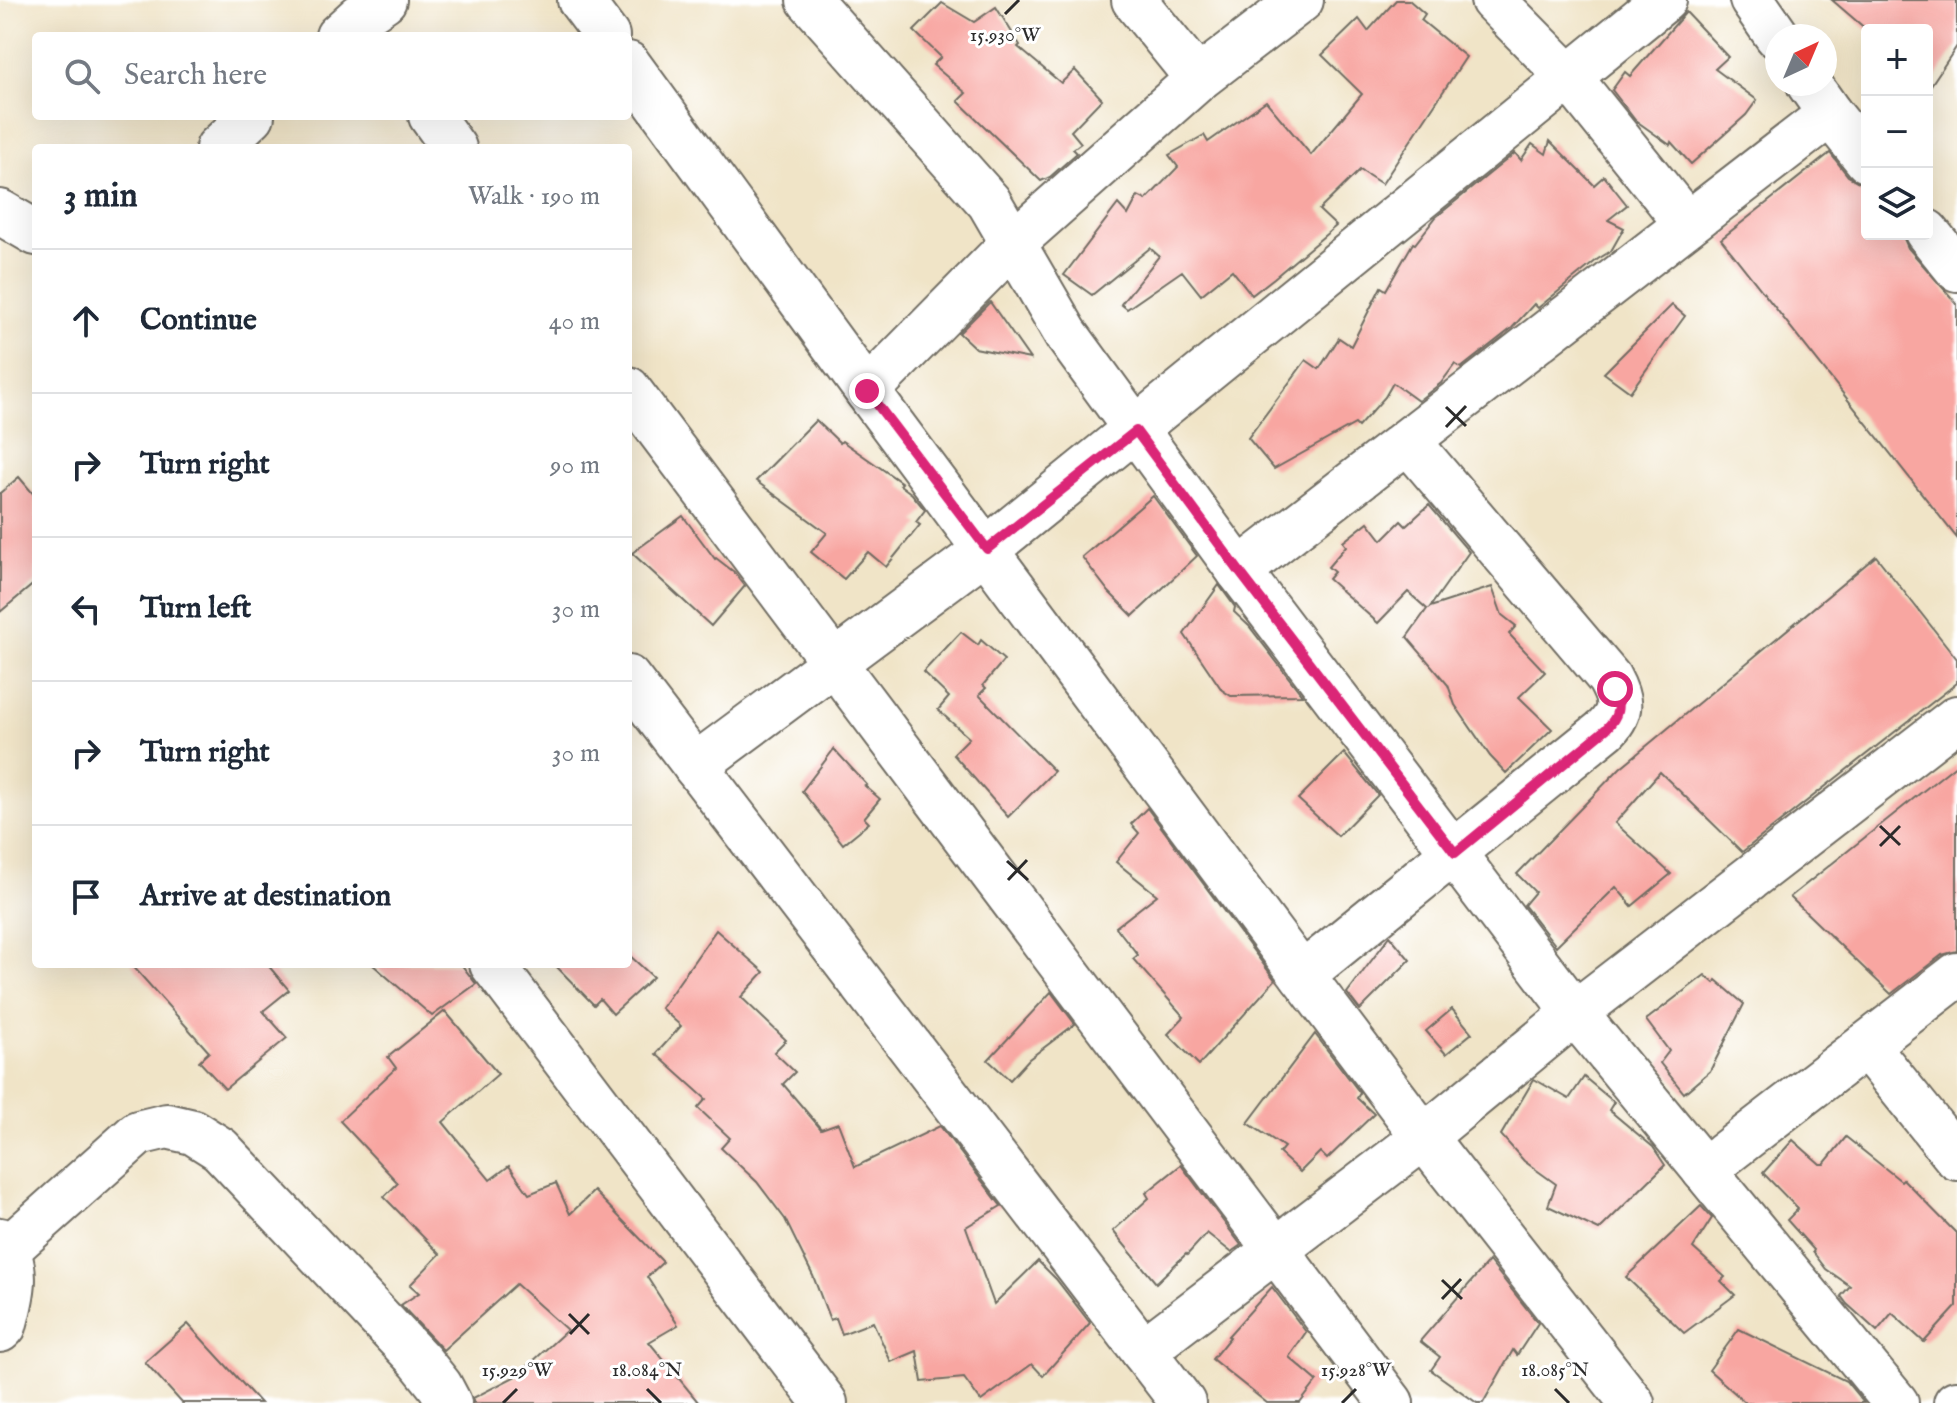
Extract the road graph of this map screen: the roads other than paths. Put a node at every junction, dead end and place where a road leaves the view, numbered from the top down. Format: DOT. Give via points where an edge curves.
graph roads {
  1 [pos="580,0"];
  2 [pos="809,0"];
  3 [pos="1134,0"];
  4 [pos="1301,0"];
  5 [pos="1493,0"];
  6 [pos="1664,0"];
  7 [pos="1752,0"];
  8 [pos="1769,24"];
  9 [pos="604,32"];
  10 [pos="632,69"];
  11 [pos="1569,77"];
  12 [pos="1198,79"];
  13 [pos="1819,99"];
  14 [pos="248,120"];
  15 [pos="434,120"];
  16 [pos="222,144"];
  17 [pos="451,144"];
  18 [pos="1861,152"];
  19 [pos="0,212"];
  20 [pos="1687,224"];
  21 [pos="32,231"];
  22 [pos="1933,239"];
  23 [pos="1013,243"];
  24 [pos="1957,269"];
  25 [pos="867,391"];
  26 [pos="632,394"];
  27 [pos="1136,431"];
  28 [pos="1408,441"];
  29 [pos="987,549"];
  30 [pos="1239,571"];
  31 [pos="834,663"];
  32 [pos="632,683"];
  33 [pos="1957,718"];
  34 [pos="695,766"];
  35 [pos="1455,853"];
  36 [pos="495,968"];
  37 [pos="1302,975"];
  38 [pos="1957,975"];
  39 [pos="1575,1013"];
  40 [pos="1866,1045"];
  41 [pos="1424,1137"];
  42 [pos="1957,1158"];
  43 [pos="1704,1170"];
  44 [pos="4,1244"];
  45 [pos="1275,1251"];
  46 [pos="0,1330"];
  47 [pos="1143,1351"];
  48 [pos="449,1403"];
  49 [pos="825,1403"];
  50 [pos="1183,1403"];
  51 [pos="1391,1403"];
  52 [pos="1632,1403"];
  53 [pos="1896,1403"];
  1 -- 9 [label="street"];
  2 -- 23 [label="street" via="989,202"];
  3 -- 12 [label="street"];
  4 -- 12 [label="street"];
  5 -- 11 [label="street"];
  6 -- 11 [label="street"];
  7 -- 8 [label="street"];
  10 -- 25 [label="street"];
  11 -- 20 [label="street"];
  11 -- 27 [label="street"];
  12 -- 23 [label="street"];
  13 -- 18 [label="street"];
  13 -- 20 [label="street"];
  14 -- 16 [label="street"];
  15 -- 17 [label="street"];
  19 -- 21 [label="street"];
  20 -- 28 [label="street"];
  22 -- 24 [label="street"];
  23 -- 25 [label="street"];
  23 -- 27 [label="street" via="1066,334"];
  25 -- 29 [label="street"];
  26 -- 31 [label="street"];
  27 -- 29 [label="street"];
  27 -- 30 [label="street"];
  28 -- 30 [label="street"];
  28 -- 35 [label="street" via="1609,678 1619,703 1617,718 1606,729"];
  29 -- 31 [label="street"];
  29 -- 37 [label="street"];
  30 -- 35 [label="street"];
  31 -- 34 [label="street"];
  31 -- 45 [label="street"];
  32 -- 34 [label="street"];
  33 -- 39 [label="street"];
  34 -- 47 [label="street"];
  35 -- 37 [label="street"];
  35 -- 39 [label="street"];
  36 -- 49 [label="street"];
  37 -- 41 [label="street"];
  38 -- 40 [label="street"];
  39 -- 41 [label="street"];
  39 -- 43 [label="street"];
  40 -- 42 [label="street"];
  40 -- 43 [label="street"];
  41 -- 45 [label="street"];
  41 -- 52 [label="street"];
  43 -- 53 [label="street"];
  44 -- 46 [label="street" via="14,1289"];
  44 -- 48 [label="street" via="138,1133 167,1126 193,1132 220,1149 420,1361"];
  45 -- 47 [label="street"];
  45 -- 51 [label="street"];
  47 -- 50 [label="street"];
}
